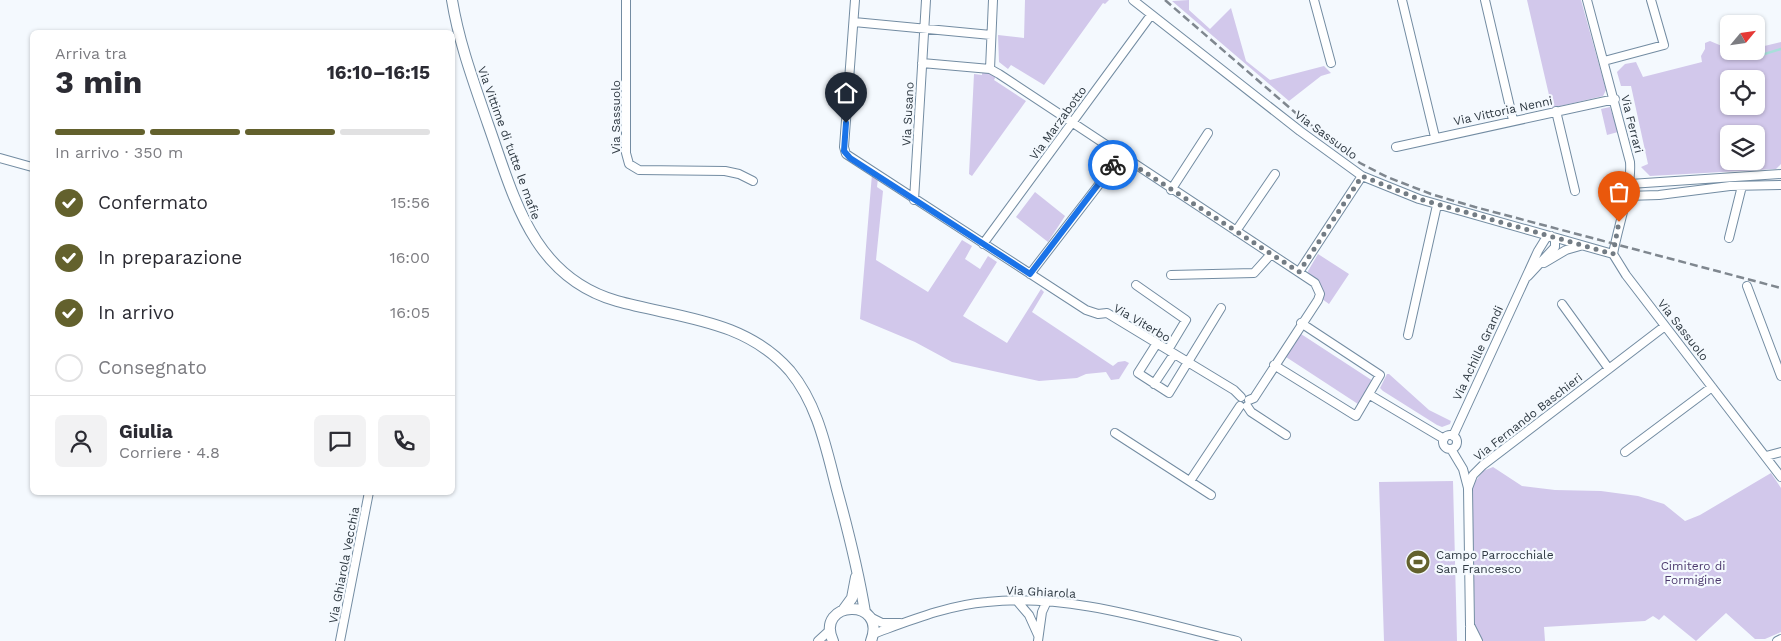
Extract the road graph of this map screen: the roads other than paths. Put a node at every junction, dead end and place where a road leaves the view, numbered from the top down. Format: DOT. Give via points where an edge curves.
graph roads {
  1 [pos="452,0"];
  2 [pos="626,0"];
  3 [pos="855,0"];
  4 [pos="926,0"];
  5 [pos="993,0"];
  6 [pos="1132,0"];
  7 [pos="1314,0"];
  8 [pos="1402,0"];
  9 [pos="1485,0"];
  10 [pos="1587,0"];
  11 [pos="1652,0"];
  12 [pos="1151,15"];
  13 [pos="854,22"];
  14 [pos="924,29"];
  15 [pos="991,35"];
  16 [pos="1604,62"];
  17 [pos="922,63"];
  18 [pos="1331,63"];
  19 [pos="990,69"];
  20 [pos="1615,99"];
  21 [pos="1556,111"];
  22 [pos="1514,120"];
  23 [pos="1072,122"];
  24 [pos="1208,133"];
  25 [pos="1435,137"];
  26 [pos="1396,147"];
  27 [pos="1120,156"];
  28 [pos="0,158"];
  29 [pos="30,166"];
  30 [pos="1275,174"];
  31 [pos="1781,174"];
  32 [pos="1362,176"];
  33 [pos="753,181"];
  34 [pos="1630,184"];
  35 [pos="1781,185"];
  36 [pos="1742,186"];
  37 [pos="1171,190"];
  38 [pos="1575,191"];
  39 [pos="1626,196"];
  40 [pos="914,200"];
  41 [pos="1437,205"];
  42 [pos="1533,230"];
  43 [pos="1236,231"];
  44 [pos="1551,236"];
  45 [pos="1729,238"];
  46 [pos="983,244"];
  47 [pos="1583,246"];
  48 [pos="1271,254"];
  49 [pos="1613,254"];
  50 [pos="1535,257"];
  51 [pos="1536,269"];
  52 [pos="1299,272"];
  53 [pos="1030,274"];
  54 [pos="1171,275"];
  55 [pos="1525,279"];
  56 [pos="1136,285"];
  57 [pos="1747,286"];
  58 [pos="1562,304"];
  59 [pos="1222,308"];
  60 [pos="1301,323"];
  61 [pos="1665,326"];
  62 [pos="1408,335"];
  63 [pos="1157,344"];
  64 [pos="1171,352"];
  65 [pos="1188,363"];
  66 [pos="1274,365"];
  67 [pos="1609,369"];
  68 [pos="1781,376"];
  69 [pos="1154,384"];
  70 [pos="1712,387"];
  71 [pos="1370,395"];
  72 [pos="1244,402"];
  73 [pos="1115,433"];
  74 [pos="1286,434"];
  75 [pos="1452,436"];
  76 [pos="1444,439"];
  77 [pos="1451,449"];
  78 [pos="1625,452"];
  79 [pos="1781,452"];
  80 [pos="1766,456"];
  81 [pos="1781,476"];
  82 [pos="1190,481"];
  83 [pos="1468,488"];
  84 [pos="369,495"];
  85 [pos="1211,495"];
  86 [pos="858,566"];
  87 [pos="1017,601"];
  88 [pos="1047,601"];
  89 [pos="844,609"];
  90 [pos="867,614"];
  91 [pos="904,623"];
  92 [pos="1470,625"];
  93 [pos="830,630"];
  94 [pos="872,638"];
  95 [pos="1038,638"];
  96 [pos="1781,639"];
  97 [pos="340,641"];
  98 [pos="818,641"];
  99 [pos="833,641"];
  100 [pos="1238,641"];
  101 [pos="1470,641"];
  102 [pos="1478,641"];
  103 [pos="1777,641"];
  1 -- 86 [label="main road, Via Vittime di tutte le mafie" via="464,55 516,203 536,242 570,278 590,290 616,301 731,328 774,355 805,392 814,410"];
  2 -- 33 [label="street, Via Sassuolo" via="626,154 629,164 639,170 731,172"];
  3 -- 13 [label="street"];
  4 -- 14 [label="street, Via Susano"];
  5 -- 15 [label="street"];
  6 -- 12 [label="street, Via Sassuolo"];
  7 -- 18 [label="street"];
  8 -- 25 [label="street"];
  9 -- 22 [label="street"];
  10 -- 16 [label="street, Via Ferrari"];
  11 -- 16 [label="street" via="1664,45"];
  12 -- 23 [label="street, Via Marzabotto"];
  12 -- 32 [label="street, Via Sassuolo"];
  13 -- 14 [label="street"];
  13 -- 40 [label="street, Via Viterbo" via="844,151"];
  14 -- 15 [label="street"];
  14 -- 17 [label="street, Via Susano"];
  15 -- 19 [label="street"];
  16 -- 20 [label="street, Via Ferrari"];
  17 -- 19 [label="street"];
  17 -- 40 [label="street, Via Susano"];
  19 -- 23 [label="street"];
  20 -- 21 [label="street, Via Vittoria Nenni"];
  20 -- 34 [label="street, Via Ferrari" via="1630,162"];
  21 -- 22 [label="street, Via Vittoria Nenni"];
  21 -- 38 [label="street"];
  22 -- 25 [label="street, Via Vittoria Nenni"];
  23 -- 27 [label="street"];
  23 -- 46 [label="street, Via Marzabotto"];
  24 -- 37 [label="street"];
  25 -- 26 [label="street, Via Vittoria Nenni"];
  27 -- 37 [label="street"];
  27 -- 53 [label="street"];
  28 -- 29 [label="street"];
  30 -- 43 [label="street"];
  31 -- 34 [label="street"];
  32 -- 41 [label="street, Via Sassuolo"];
  32 -- 52 [label="street"];
  34 -- 39 [label="street, Via Ferrari"];
  35 -- 36 [label="street"];
  36 -- 39 [label="street"];
  36 -- 45 [label="street"];
  37 -- 43 [label="street"];
  39 -- 49 [label="street, Via Ferrari"];
  40 -- 46 [label="street, Via Viterbo"];
  41 -- 42 [label="street, Via Sassuolo"];
  41 -- 62 [label="street"];
  42 -- 44 [label="street, Via Sassuolo"];
  42 -- 50 [label="street, Via Achille Grandi"];
  43 -- 48 [label="street"];
  44 -- 47 [label="street, Via Sassuolo"];
  44 -- 50 [label="street, Via Achille Grandi" via="1543,242"];
  44 -- 51 [label="street, Via Achille Grandi" via="1555,247"];
  46 -- 53 [label="street, Via Viterbo"];
  47 -- 49 [label="street, Via Sassuolo"];
  47 -- 51 [label="street, Via Achille Grandi" via="1566,250"];
  48 -- 52 [label="street"];
  48 -- 54 [label="street" via="1254,273"];
  49 -- 61 [label="street, Via Sassuolo"];
  50 -- 55 [label="street, Via Achille Grandi"];
  51 -- 55 [label="street, Via Achille Grandi"];
  52 -- 60 [label="street" via="1314,283 1320,294"];
  53 -- 63 [label="street, Via Viterbo" via="1086,310 1107,313"];
  55 -- 75 [label="street, Via Achille Grandi"];
  56 -- 64 [label="street" via="1186,320"];
  57 -- 68 [label="street"];
  58 -- 67 [label="street"];
  59 -- 65 [label="street"];
  60 -- 66 [label="street"];
  60 -- 71 [label="street" via="1380,375"];
  61 -- 67 [label="street, Via Fernando Baschieri"];
  61 -- 70 [label="street, Via Sassuolo"];
  63 -- 64 [label="street, Via Viterbo"];
  63 -- 69 [label="street" via="1138,373"];
  64 -- 65 [label="street, Via Viterbo"];
  64 -- 69 [label="street"];
  65 -- 69 [label="street" via="1169,393"];
  65 -- 72 [label="street, Via Viterbo" via="1234,390"];
  66 -- 71 [label="street" via="1356,416"];
  66 -- 72 [label="street" via="1254,398"];
  67 -- 83 [label="street, Via Fernando Baschieri" via="1483,465 1473,475"];
  70 -- 78 [label="street"];
  70 -- 80 [label="street, Via Sassuolo"];
  71 -- 76 [label="street"];
  72 -- 74 [label="street, Via Viterbo" via="1251,412"];
  72 -- 82 [label="street"];
  73 -- 82 [label="street"];
  75 -- 76 [label="street"];
  75 -- 77 [label="street" via="1457,443"];
  76 -- 77 [label="street" via="1445,447"];
  77 -- 83 [label="street" via="1463,469"];
  79 -- 80 [label="street"];
  80 -- 81 [label="street, Via Sassuolo"];
  82 -- 85 [label="street"];
  83 -- 92 [label="street"];
  84 -- 97 [label="street, Via Ghiarola Vecchia"];
  86 -- 89 [label="main road, Via Vittime di tutte le mafie" via="852,598"];
  86 -- 90 [label="main road, Via Vittime di tutte le mafie"];
  87 -- 88 [label="street, Via Ghiarola"];
  87 -- 91 [label="street, Via Ghiarola" via="957,607"];
  87 -- 95 [label="street" via="1029,615"];
  88 -- 95 [label="street"];
  88 -- 100 [label="street, Via Ghiarola" via="1073,603"];
  89 -- 90 [label="main road"];
  89 -- 93 [label="main road, Via Vittime di tutte le mafie" via="834,617"];
  90 -- 91 [label="street" via="882,623"];
  90 -- 94 [label="main road, Via Vittime di tutte le mafie" via="872,622"];
  91 -- 94 [label="street, Via Ghiarola"];
  92 -- 101 [label="street"];
  92 -- 102 [label="street"];
  93 -- 98 [label="street"];
  93 -- 99 [label="main road"];
  96 -- 103 [label="street"];
}
